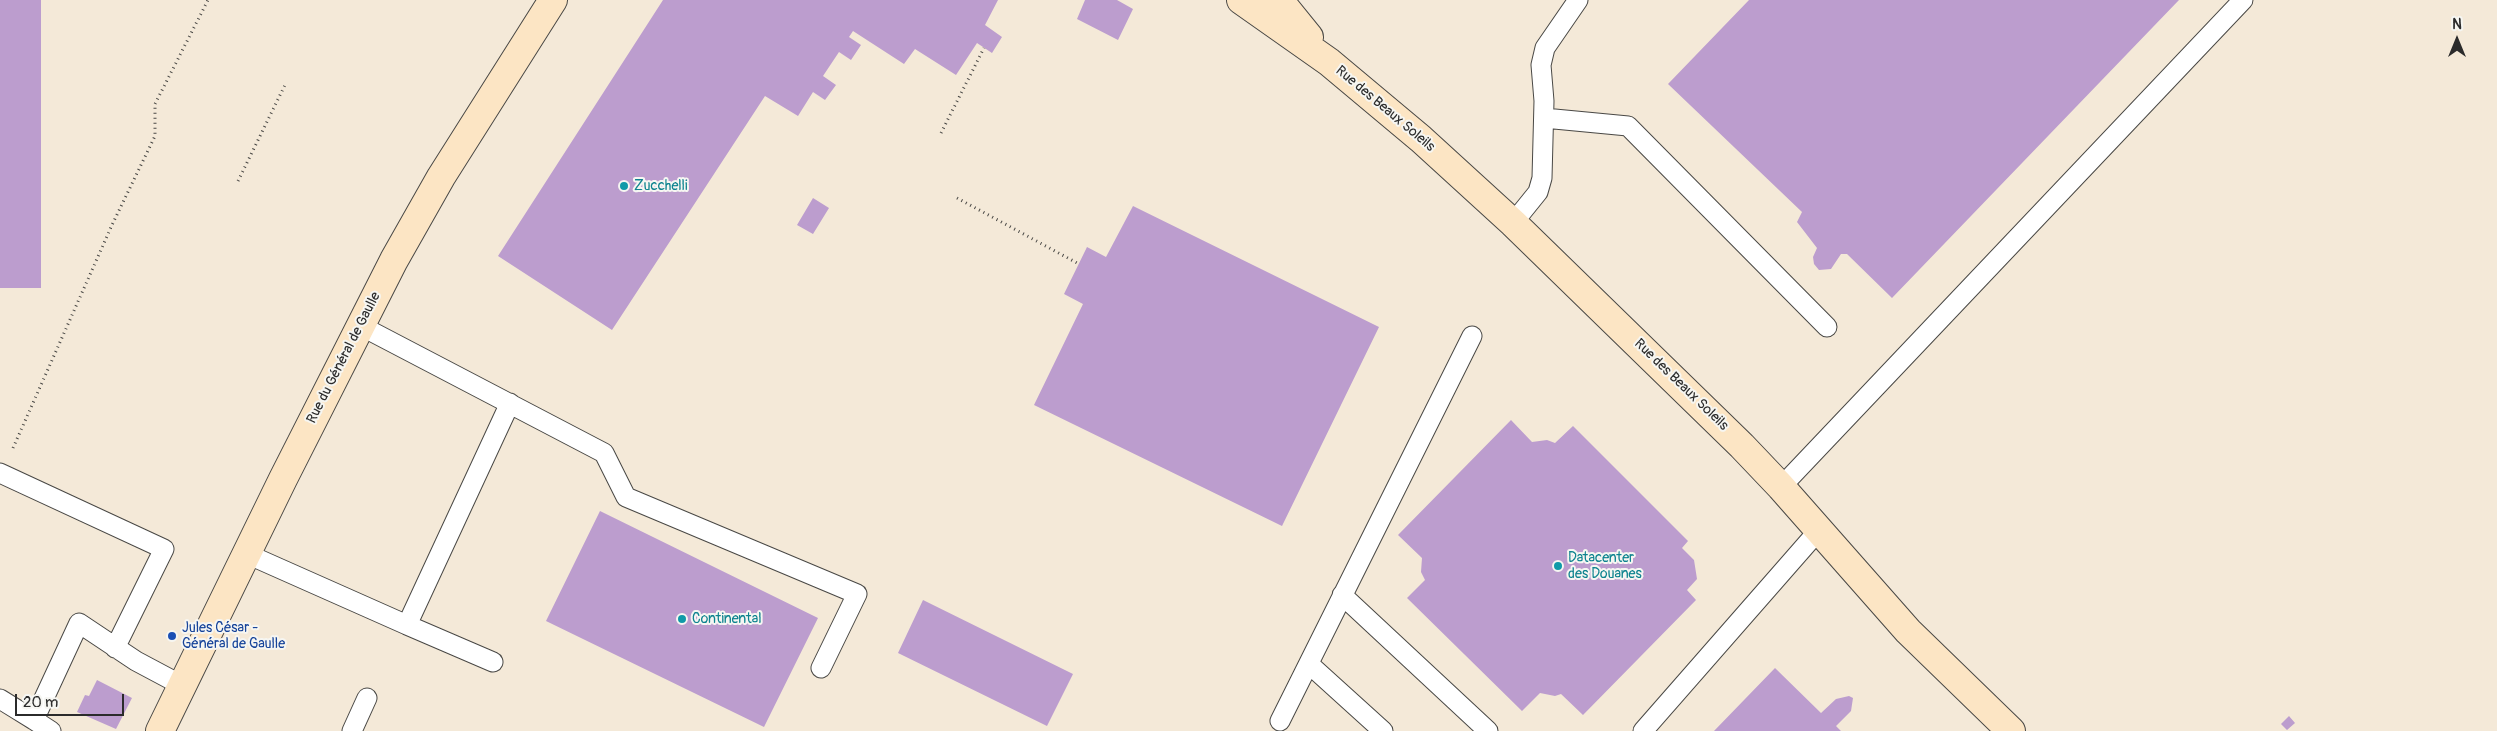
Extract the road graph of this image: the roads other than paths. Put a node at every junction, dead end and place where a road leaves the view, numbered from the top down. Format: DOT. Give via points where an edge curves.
graph roads {
  1 [pos="553,0"];
  2 [pos="1279,0"];
  3 [pos="1578,0"];
  4 [pos="2243,0"];
  5 [pos="1250,3"];
  6 [pos="1329,62"];
  7 [pos="1544,118"];
  8 [pos="1512,223"];
  9 [pos="361,326"];
  10 [pos="1827,327"];
  11 [pos="1472,336"];
  12 [pos="510,403"];
  13 [pos="1,474"];
  14 [pos="1781,487"];
  15 [pos="1819,530"];
  16 [pos="247,554"];
  17 [pos="1342,596"];
  18 [pos="407,625"];
  19 [pos="115,648"];
  20 [pos="492,662"];
  21 [pos="1309,664"];
  22 [pos="821,668"];
  23 [pos="183,686"];
  24 [pos="367,698"];
  25 [pos="0,699"];
  26 [pos="34,720"];
  27 [pos="1280,721"];
  28 [pos="51,731"];
  29 [pos="160,731"];
  30 [pos="352,731"];
  31 [pos="1383,731"];
  32 [pos="1488,731"];
  33 [pos="1643,731"];
  34 [pos="2011,731"];
  1 -- 9 [label="main road, Rue du Général de Gaulle" via="441,177"];
  2 -- 6 [label="main road, Rue des Beaux Soleils"];
  3 -- 7 [label="lane" via="1545,48 1541,65"];
  4 -- 14 [label="lane"];
  5 -- 6 [label="main road, Rue des Beaux Soleils"];
  6 -- 8 [label="main road, Rue des Beaux Soleils" via="1421,139"];
  7 -- 8 [label="lane" via="1542,178 1538,192"];
  7 -- 10 [label="lane" via="1628,126"];
  8 -- 14 [label="main road, Rue des Beaux Soleils" via="1695,398"];
  9 -- 12 [label="lane"];
  9 -- 16 [label="main road, Rue du Général de Gaulle"];
  11 -- 17 [label="lane"];
  12 -- 18 [label="lane"];
  12 -- 22 [label="lane" via="604,453 626,497 857,594"];
  13 -- 19 [label="lane" via="164,549"];
  14 -- 15 [label="main road, Rue des Beaux Soleils"];
  15 -- 33 [label="lane"];
  15 -- 34 [label="main road, Rue des Beaux Soleils" via="1908,631"];
  16 -- 18 [label="lane"];
  16 -- 23 [label="main road, Rue du Général de Gaulle"];
  17 -- 21 [label="lane"];
  17 -- 32 [label="lane"];
  18 -- 20 [label="lane"];
  19 -- 23 [label="lane"];
  19 -- 26 [label="lane" via="79,623"];
  21 -- 27 [label="lane"];
  21 -- 31 [label="lane"];
  23 -- 29 [label="main road, Rue du Général de Gaulle"];
  24 -- 30 [label="lane"];
  25 -- 26 [label="lane"];
  26 -- 28 [label="lane"];
}
